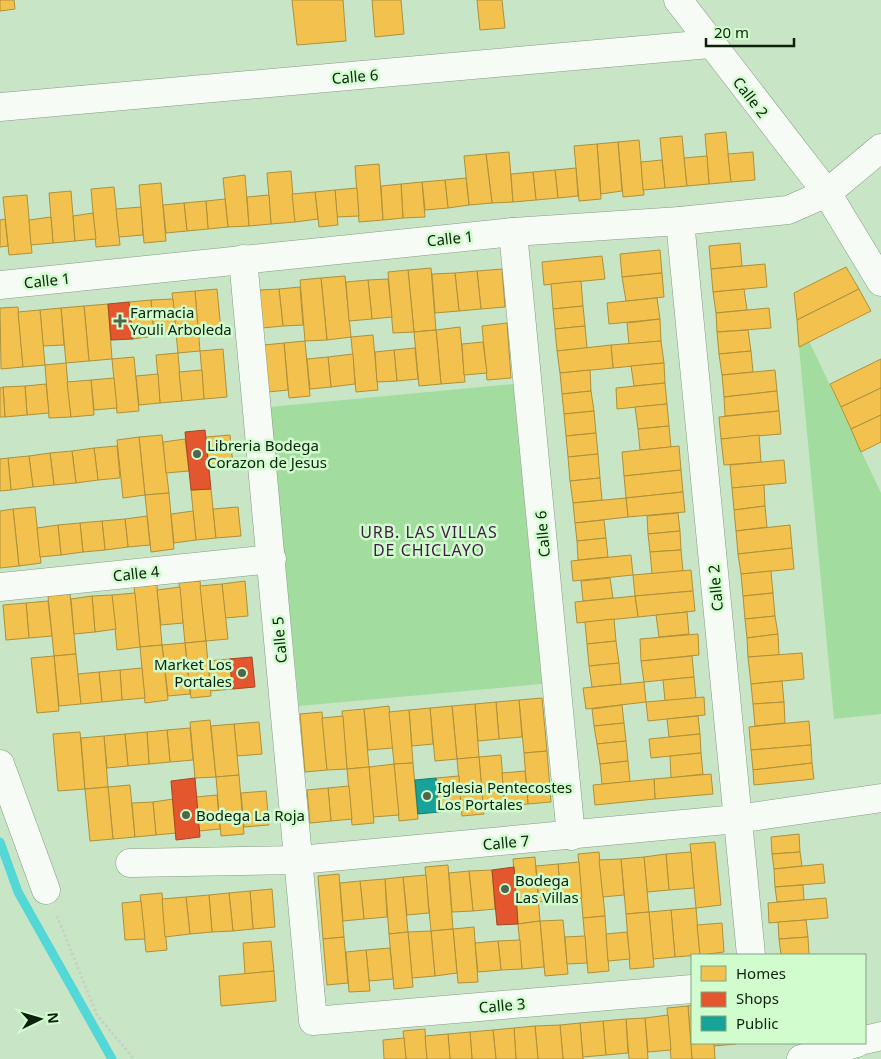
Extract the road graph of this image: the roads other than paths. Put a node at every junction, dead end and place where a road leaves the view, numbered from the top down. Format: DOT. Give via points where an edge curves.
graph roads {
  1 [pos="678,0"];
  2 [pos="710,44"];
  3 [pos="0,107"];
  4 [pos="881,148"];
  5 [pos="827,193"];
  6 [pos="680,221"];
  7 [pos="513,232"];
  8 [pos="243,259"];
  9 [pos="881,282"];
  10 [pos="0,284"];
  11 [pos="272,559"];
  12 [pos="0,587"];
  13 [pos="0,764"];
  14 [pos="881,798"];
  15 [pos="737,819"];
  16 [pos="571,836"];
  17 [pos="299,860"];
  18 [pos="130,863"];
  19 [pos="46,890"];
  20 [pos="751,954"];
  21 [pos="691,989"];
  22 [pos="313,1021"];
  23 [pos="881,1036"];
  24 [pos="866,1040"];
  25 [pos="854,1044"];
  26 [pos="801,1059"];
  1 -- 2 [label="street, Calle 2"];
  2 -- 3 [label="street, Calle 6"];
  2 -- 5 [label="street, Calle 2"];
  4 -- 5 [label="street, Calle 1"];
  5 -- 6 [label="street, Calle 1" via="788,210"];
  5 -- 9 [label="street, Calle 2"];
  6 -- 7 [label="street, Calle 1"];
  6 -- 15 [label="street, Calle 2"];
  7 -- 8 [label="street, Calle 1"];
  7 -- 16 [label="street, Calle 6"];
  8 -- 10 [label="street, Calle 1"];
  8 -- 11 [label="street, Calle 5"];
  11 -- 12 [label="street, Calle 4"];
  11 -- 17 [label="street, Calle 5"];
  13 -- 19 [label="street"];
  14 -- 15 [label="street, Calle 7"];
  15 -- 16 [label="street, Calle 7"];
  15 -- 20 [label="street, Calle 2"];
  16 -- 17 [label="street, Calle 7"];
  17 -- 18 [label="street, Calle 7"];
  17 -- 22 [label="street, Calle 5"];
  21 -- 22 [label="street, Calle 3"];
  23 -- 24 [label="street"];
  25 -- 26 [label="street"];
}
